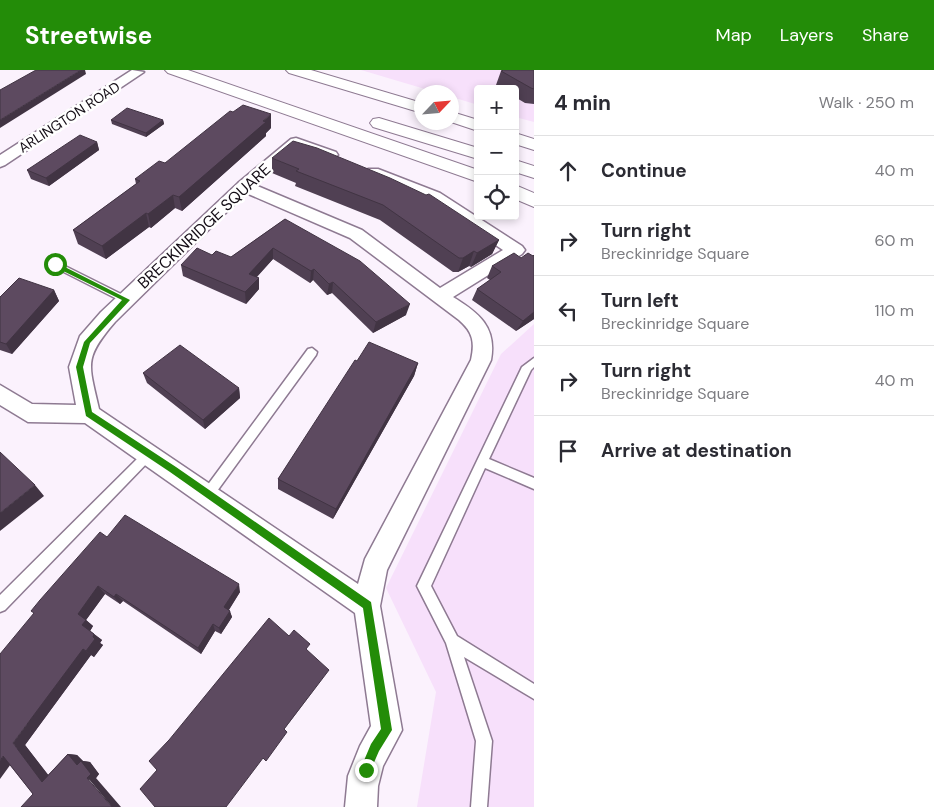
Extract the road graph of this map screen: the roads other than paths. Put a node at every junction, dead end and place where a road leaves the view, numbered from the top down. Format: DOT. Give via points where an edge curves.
graph roads {
  1 [pos="173,70"];
  2 [pos="219,70"];
  3 [pos="294,70"];
  4 [pos="138,72"];
  5 [pos="414,105"];
  6 [pos="328,106"];
  7 [pos="459,116"];
  8 [pos="366,118"];
  9 [pos="474,119"];
  10 [pos="459,120"];
  11 [pos="474,125"];
  12 [pos="519,131"];
  13 [pos="534,134"];
  14 [pos="519,139"];
  15 [pos="534,145"];
  16 [pos="474,153"];
  17 [pos="342,160"];
  18 [pos="0,162"];
  19 [pos="360,167"];
  20 [pos="519,167"];
  21 [pos="534,172"];
  22 [pos="475,175"];
  23 [pos="244,186"];
  24 [pos="519,191"];
  25 [pos="519,192"];
  26 [pos="534,193"];
  27 [pos="534,201"];
  28 [pos="55,264"];
  29 [pos="439,297"];
  30 [pos="126,300"];
  31 [pos="312,352"];
  32 [pos="534,362"];
  33 [pos="0,394"];
  34 [pos="89,414"];
  35 [pos="149,454"];
  36 [pos="483,462"];
  37 [pos="534,484"];
  38 [pos="208,494"];
  39 [pos="0,605"];
  40 [pos="367,606"];
  41 [pos="452,641"];
  42 [pos="534,692"];
  43 [pos="361,807"];
  44 [pos="479,807"];
  1 -- 22 [label="highway"];
  2 -- 6 [label="highway"];
  3 -- 5 [label="highway"];
  4 -- 18 [label="street, ARLINGTON ROAD"];
  7 -- 9 [label="highway"];
  8 -- 16 [label="highway"];
  10 -- 11 [label="highway"];
  12 -- 13 [label="highway"];
  14 -- 15 [label="highway"];
  17 -- 23 [label="street, BRECKINRIDGE SQUARE" via="296,142"];
  19 -- 29 [label="street" via="434,196 516,250"];
  20 -- 21 [label="highway"];
  23 -- 29 [label="street" via="356,234"];
  23 -- 30 [label="street, BRECKINRIDGE SQUARE"];
  24 -- 26 [label="highway"];
  25 -- 27 [label="highway"];
  28 -- 30 [label="lane"];
  29 -- 40 [label="street" via="477,326 484,340 483,354 374,568"];
  30 -- 34 [label="street, BRECKINRIDGE SQUARE" via="87,342 80,367"];
  31 -- 38 [label="lane"];
  32 -- 36 [label="lane" via="527,367"];
  33 -- 34 [label="street" via="28,413"];
  34 -- 35 [label="street"];
  35 -- 38 [label="street"];
  35 -- 39 [label="lane"];
  36 -- 37 [label="lane"];
  36 -- 41 [label="lane" via="424,586"];
  38 -- 40 [label="street"];
  40 -- 43 [label="street" via="387,730 374,748 366,770"];
  41 -- 42 [label="lane"];
  41 -- 44 [label="lane" via="484,741"];
}
